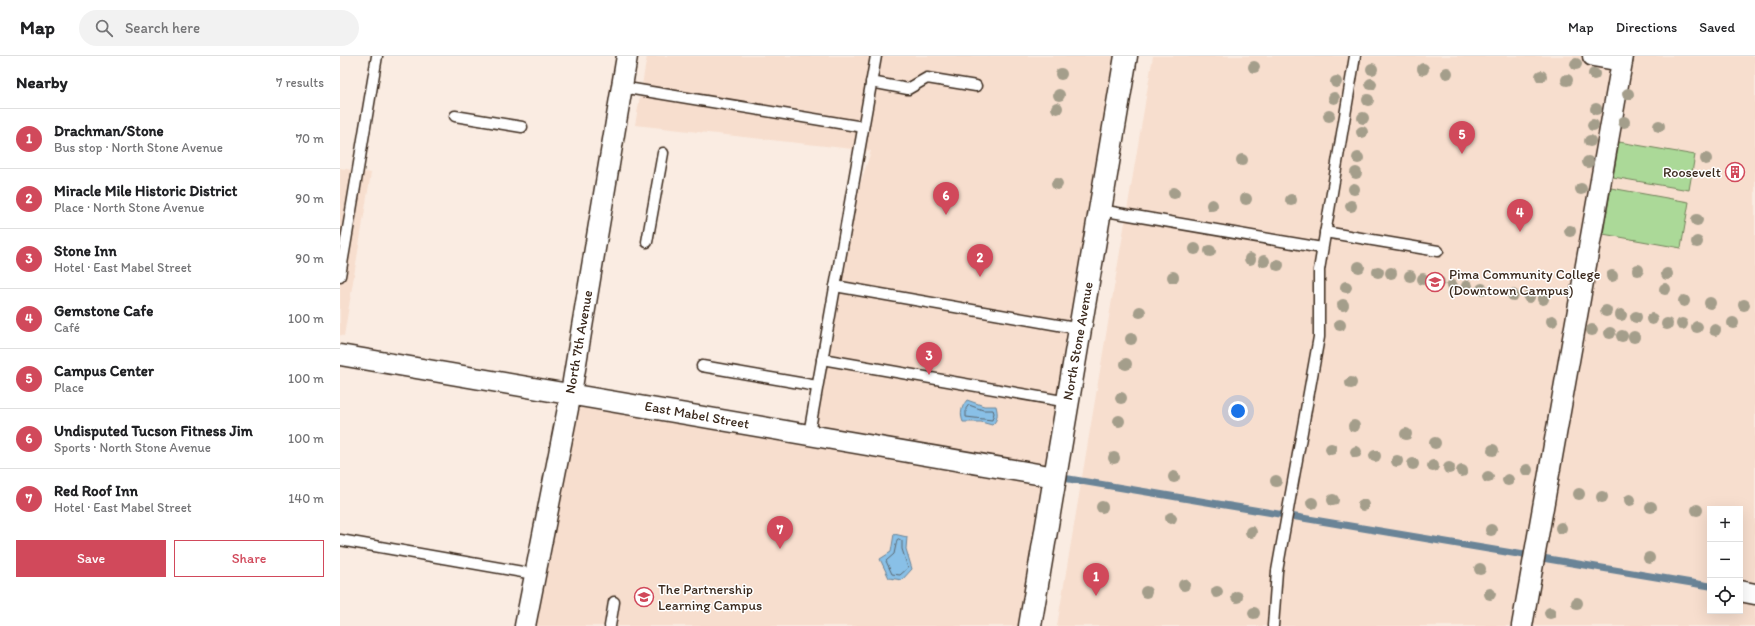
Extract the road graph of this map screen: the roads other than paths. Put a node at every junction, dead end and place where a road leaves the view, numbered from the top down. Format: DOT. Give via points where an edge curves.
graph roads {
  1 [pos="377,56"];
  2 [pos="627,56"];
  3 [pos="876,56"];
  4 [pos="1126,56"];
  5 [pos="1355,56"];
  6 [pos="1593,56"];
  7 [pos="1623,58"];
  8 [pos="871,82"];
  9 [pos="976,86"];
  10 [pos="621,87"];
  11 [pos="455,116"];
  12 [pos="522,127"];
  13 [pos="863,127"];
  14 [pos="662,153"];
  15 [pos="1100,210"];
  16 [pos="1325,232"];
  17 [pos="647,242"];
  18 [pos="1322,248"];
  19 [pos="1438,251"];
  20 [pos="340,276"];
  21 [pos="835,286"];
  22 [pos="1080,329"];
  23 [pos="340,355"];
  24 [pos="822,359"];
  25 [pos="702,366"];
  26 [pos="817,386"];
  27 [pos="571,393"];
  28 [pos="1068,402"];
  29 [pos="809,434"];
  30 [pos="1055,476"];
  31 [pos="340,540"];
  32 [pos="534,574"];
  33 [pos="1743,592"];
  34 [pos="1755,594"];
  35 [pos="614,602"];
  36 [pos="524,626"];
  37 [pos="610,626"];
  38 [pos="1030,626"];
  39 [pos="1273,626"];
  40 [pos="1522,626"];
  1 -- 20 [label="lane"];
  2 -- 10 [label="street, North 7th Avenue"];
  3 -- 8 [label="lane"];
  4 -- 15 [label="main road, North Stone Avenue"];
  5 -- 16 [label="lane"];
  6 -- 7 [label="street"];
  7 -- 40 [label="street"];
  8 -- 9 [label="lane" via="908,89 927,78"];
  8 -- 13 [label="lane"];
  10 -- 13 [label="lane"];
  10 -- 27 [label="street, North 7th Avenue"];
  11 -- 12 [label="lane"];
  13 -- 21 [label="lane"];
  14 -- 17 [label="lane"];
  15 -- 18 [label="lane"];
  15 -- 22 [label="main road, North Stone Avenue"];
  16 -- 18 [label="lane"];
  16 -- 19 [label="lane"];
  18 -- 39 [label="lane" via="1319,270 1319,337 1277,571"];
  21 -- 22 [label="lane"];
  21 -- 24 [label="lane"];
  22 -- 28 [label="main road, North Stone Avenue"];
  23 -- 27 [label="street, East Mabel Street"];
  24 -- 26 [label="lane"];
  24 -- 28 [label="lane"];
  25 -- 26 [label="lane"];
  26 -- 29 [label="lane"];
  27 -- 29 [label="street, East Mabel Street"];
  27 -- 32 [label="street, North 7th Avenue"];
  28 -- 30 [label="main road, North Stone Avenue"];
  29 -- 30 [label="street, East Mabel Street"];
  30 -- 38 [label="main road, North Stone Avenue"];
  31 -- 32 [label="lane"];
  32 -- 36 [label="street, North 7th Avenue"];
  33 -- 34 [label="street"];
  35 -- 37 [label="lane"];
}
